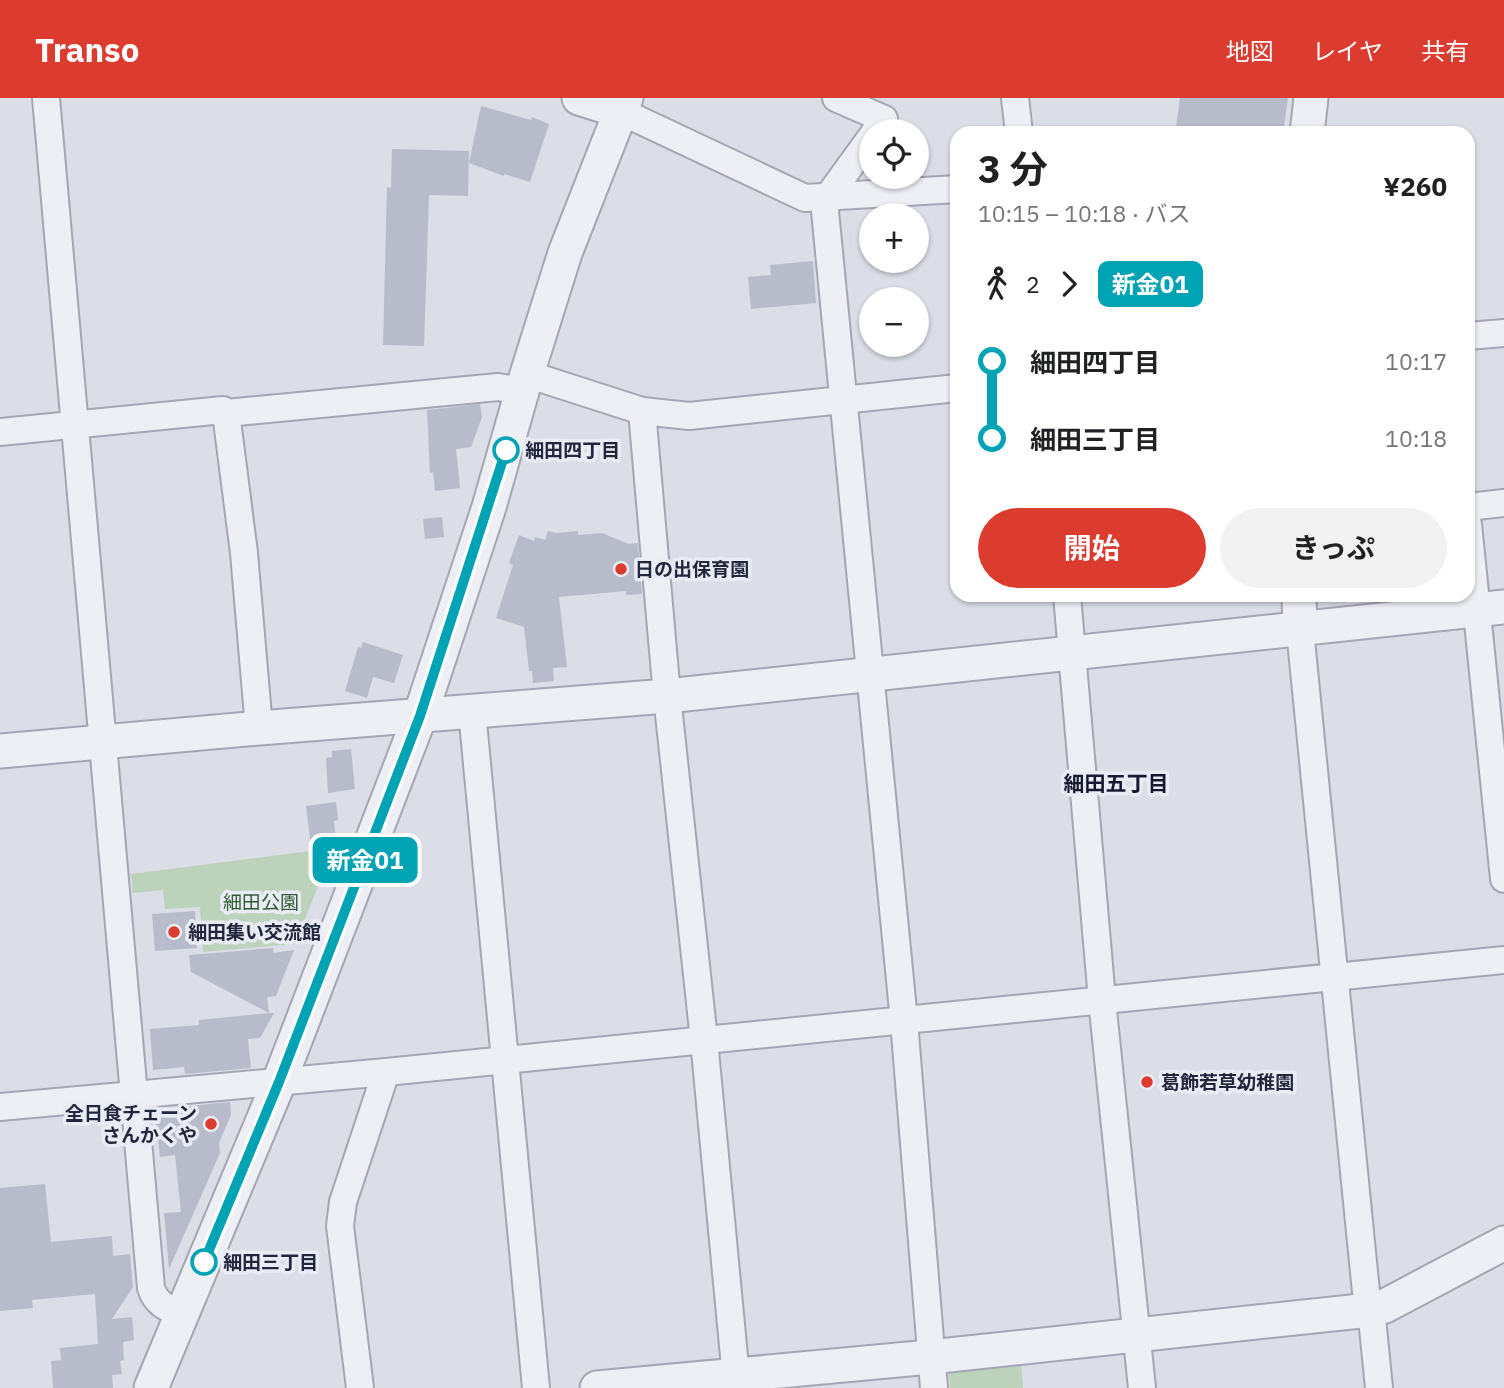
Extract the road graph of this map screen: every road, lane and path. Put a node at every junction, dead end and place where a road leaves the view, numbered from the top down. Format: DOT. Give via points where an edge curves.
graph roads {
  1 [pos="46,98"];
  2 [pos="579,98"];
  3 [pos="836,98"];
  4 [pos="1015,98"];
  5 [pos="1311,98"];
  6 [pos="623,104"];
  7 [pos="884,119"];
  8 [pos="1018,126"];
  9 [pos="1308,126"];
  10 [pos="859,154"];
  11 [pos="950,190"];
  12 [pos="827,198"];
  13 [pos="1504,333"];
  14 [pos="1475,335"];
  15 [pos="524,383"];
  16 [pos="950,389"];
  17 [pos="843,401"];
  18 [pos="642,411"];
  19 [pos="226,413"];
  20 [pos="75,425"];
  21 [pos="0,432"];
  22 [pos="1504,503"];
  23 [pos="1475,506"];
  24 [pos="1475,551"];
  25 [pos="1068,602"];
  26 [pos="1299,602"];
  27 [pos="1490,609"];
  28 [pos="1300,630"];
  29 [pos="1073,654"];
  30 [pos="868,674"];
  31 [pos="667,696"];
  32 [pos="472,712"];
  33 [pos="420,716"];
  34 [pos="259,728"];
  35 [pos="1496,735"];
  36 [pos="103,741"];
  37 [pos="0,751"];
  38 [pos="1503,851"];
  39 [pos="1504,879"];
  40 [pos="1504,960"];
  41 [pos="1335,978"];
  42 [pos="1102,1000"];
  43 [pos="904,1021"];
  44 [pos="704,1040"];
  45 [pos="505,1059"];
  46 [pos="386,1072"];
  47 [pos="279,1082"];
  48 [pos="134,1094"];
  49 [pos="0,1107"];
  50 [pos="1499,1252"];
  51 [pos="1370,1310"];
  52 [pos="182,1314"];
  53 [pos="1136,1335"];
  54 [pos="932,1372"];
  55 [pos="736,1381"];
  56 [pos="151,1388"];
  57 [pos="360,1388"];
  58 [pos="536,1388"];
  59 [pos="597,1388"];
  60 [pos="1142,1388"];
  61 [pos="1378,1388"];
  1 -- 20 [label="street"];
  2 -- 6 [label="street"];
  3 -- 7 [label="street"];
  4 -- 8 [label="street"];
  5 -- 9 [label="street"];
  6 -- 12 [label="street" via="805,198"];
  6 -- 15 [label="street" via="565,253"];
  10 -- 12 [label="street"];
  11 -- 12 [label="street"];
  12 -- 17 [label="street"];
  13 -- 14 [label="street"];
  15 -- 18 [label="street"];
  15 -- 19 [label="street"];
  15 -- 33 [label="street" via="493,495"];
  16 -- 17 [label="street"];
  17 -- 18 [label="street" via="689,416"];
  17 -- 30 [label="street"];
  18 -- 31 [label="street"];
  19 -- 20 [label="street"];
  19 -- 34 [label="street"];
  20 -- 21 [label="street"];
  20 -- 36 [label="street"];
  22 -- 23 [label="street"];
  24 -- 27 [label="street"];
  25 -- 29 [label="street"];
  26 -- 28 [label="street"];
  27 -- 28 [label="street"];
  27 -- 35 [label="street"];
  28 -- 29 [label="street"];
  28 -- 41 [label="street"];
  29 -- 30 [label="street"];
  29 -- 42 [label="street"];
  30 -- 31 [label="street"];
  30 -- 43 [label="street"];
  31 -- 32 [label="street"];
  31 -- 44 [label="street"];
  32 -- 33 [label="street"];
  32 -- 45 [label="street"];
  33 -- 34 [label="street"];
  33 -- 47 [label="street"];
  34 -- 36 [label="street"];
  35 -- 38 [label="street"];
  36 -- 37 [label="street"];
  36 -- 48 [label="street"];
  38 -- 39 [label="street"];
  40 -- 41 [label="street"];
  41 -- 42 [label="street"];
  41 -- 51 [label="street"];
  42 -- 43 [label="street"];
  42 -- 53 [label="street"];
  43 -- 44 [label="street"];
  43 -- 54 [label="street"];
  44 -- 45 [label="street"];
  44 -- 55 [label="street"];
  45 -- 46 [label="street"];
  45 -- 58 [label="street"];
  46 -- 47 [label="street"];
  46 -- 57 [label="street" via="342,1202 340,1226"];
  47 -- 48 [label="street"];
  47 -- 52 [label="street"];
  48 -- 49 [label="street"];
  48 -- 52 [label="street" via="151,1288 154,1299"];
  50 -- 51 [label="street"];
  51 -- 53 [label="street"];
  51 -- 61 [label="street"];
  52 -- 56 [label="street"];
  53 -- 54 [label="street"];
  53 -- 60 [label="street"];
  54 -- 55 [label="street"];
  55 -- 59 [label="street"];
}
